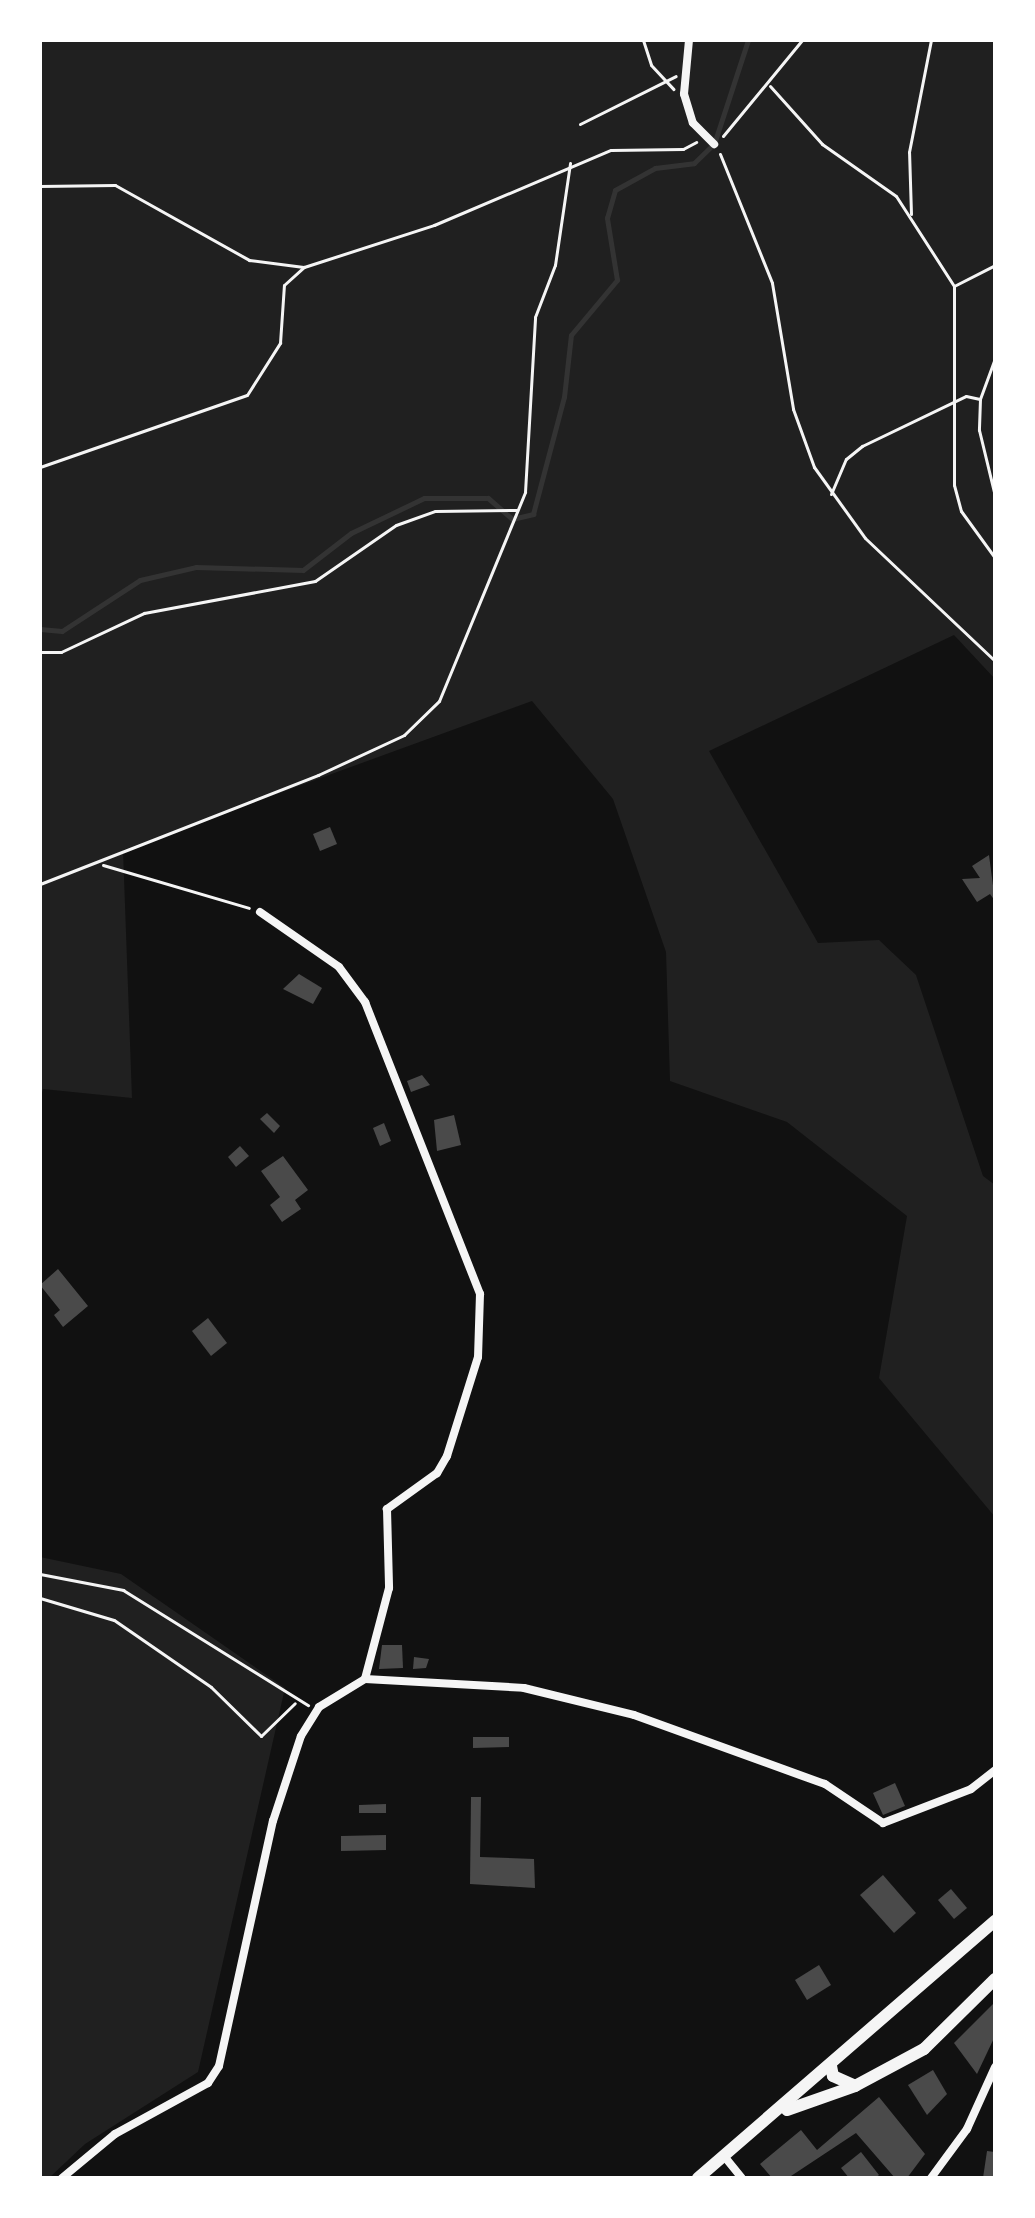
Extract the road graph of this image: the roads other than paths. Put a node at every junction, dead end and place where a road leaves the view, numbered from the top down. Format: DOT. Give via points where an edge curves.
graph roads {
  1 [pos="689,40"];
  2 [pos="714,144"];
  3 [pos="260,912"];
  4 [pos="365,1679"];
  5 [pos="995,1770"];
  6 [pos="995,1921"];
  7 [pos="995,1979"];
  8 [pos="831,2066"];
  9 [pos="995,2067"];
  10 [pos="855,2086"];
  11 [pos="781,2112"];
  12 [pos="724,2156"];
  13 [pos="62,2178"];
  14 [pos="698,2178"];
  15 [pos="742,2178"];
  16 [pos="931,2178"];
  1 -- 2 [label="street" via="684,94 693,123"];
  3 -- 4 [label="street" via="339,967 365,1002 480,1294 478,1357 447,1456 437,1473 387,1509 389,1588"];
  4 -- 5 [label="street" via="524,1688 634,1715 825,1784 883,1823 971,1789"];
  4 -- 13 [label="street" via="309,1717 273,1821 219,2066 208,2083 115,2134"];
  6 -- 8 [label="street"];
  7 -- 10 [label="street" via="924,2049"];
  8 -- 10 [label="street" via="833,2076"];
  8 -- 11 [label="street"];
  9 -- 16 [label="street" via="967,2129"];
  10 -- 11 [label="street"];
  11 -- 12 [label="street"];
  12 -- 14 [label="street"];
  12 -- 15 [label="street"];
}
